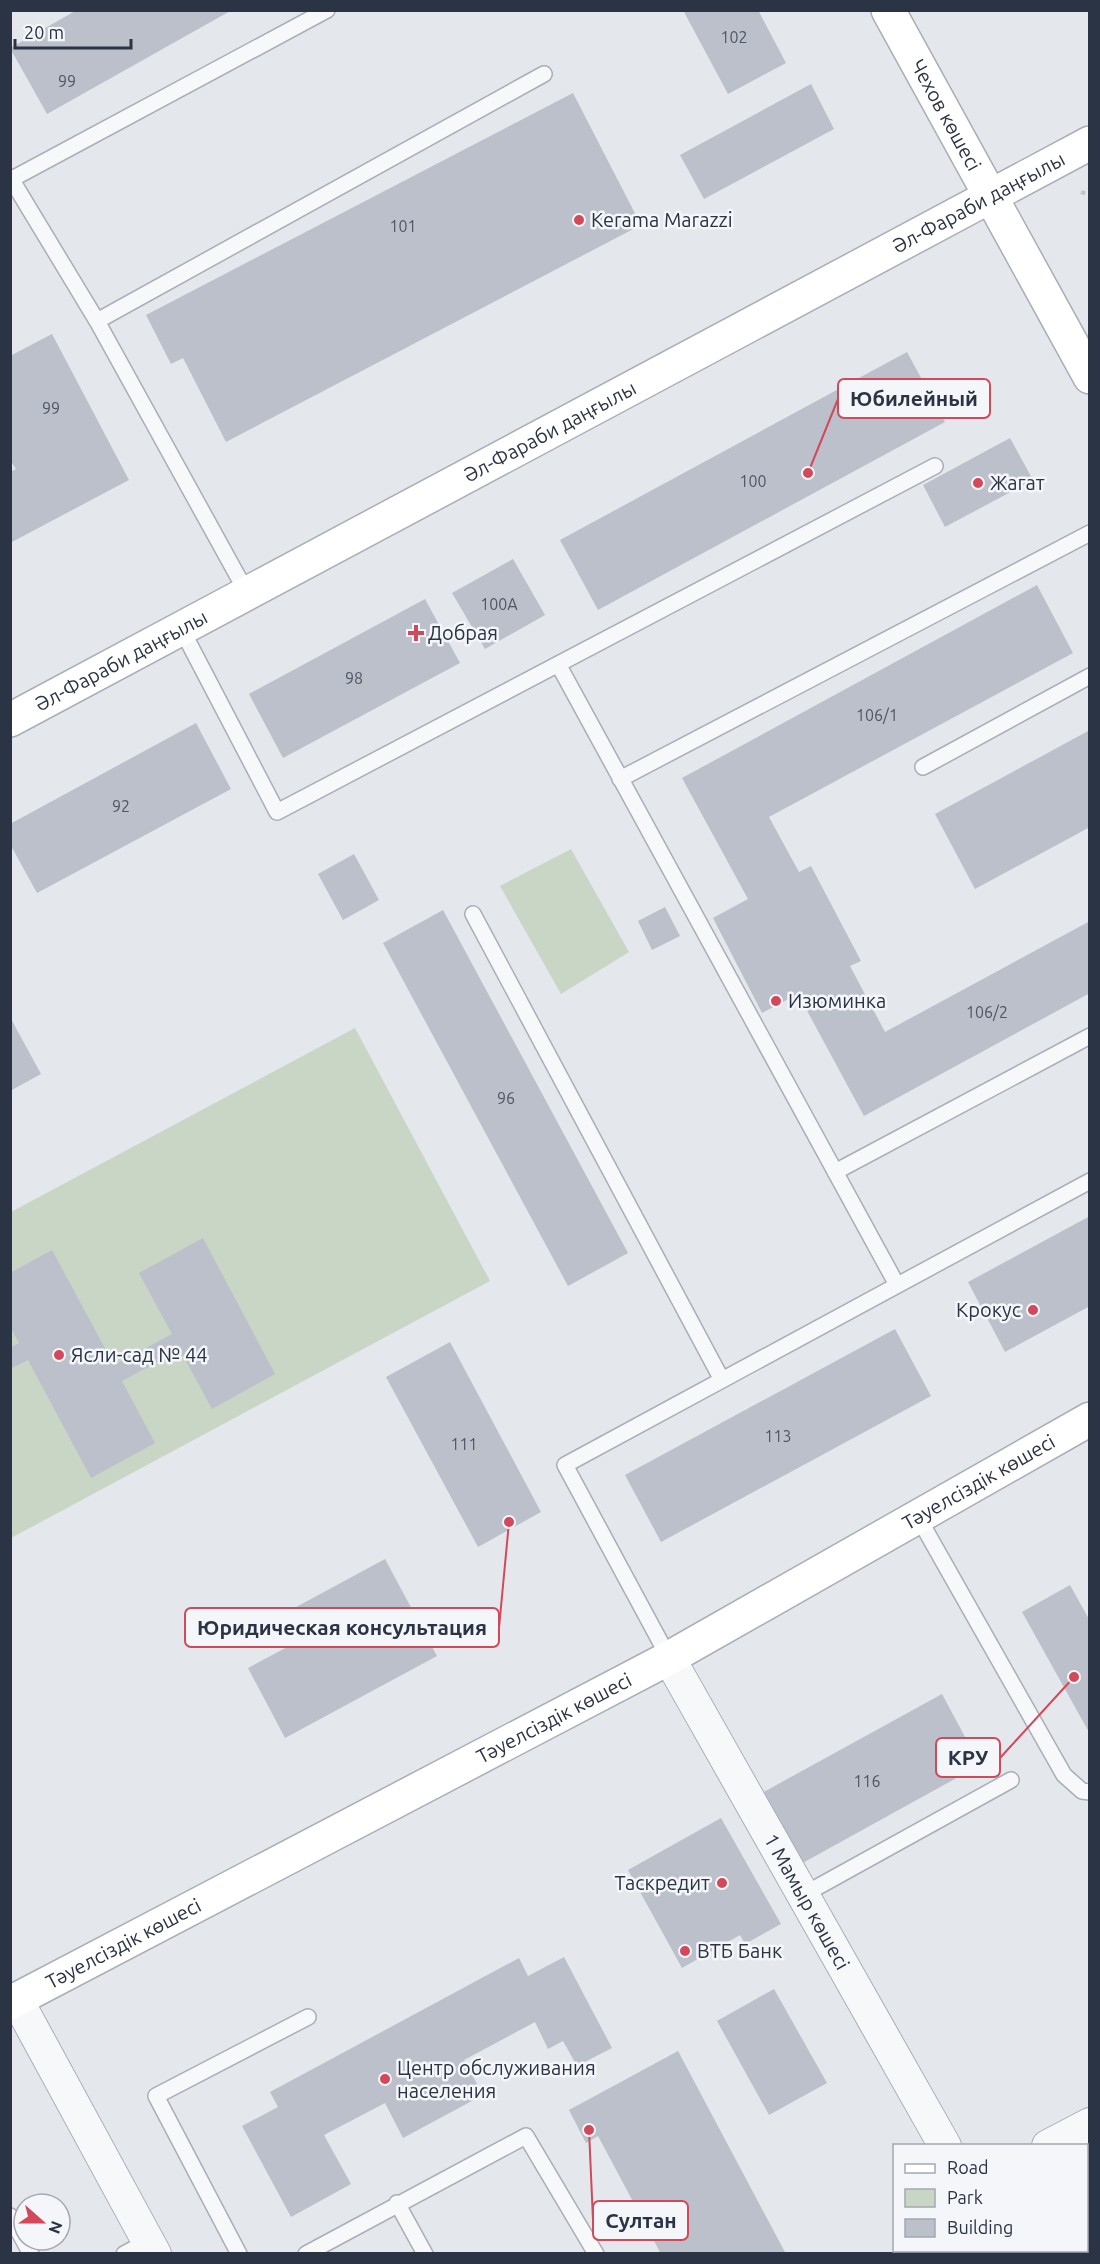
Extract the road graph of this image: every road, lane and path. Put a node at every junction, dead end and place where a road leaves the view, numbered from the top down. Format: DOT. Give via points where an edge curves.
graph roads {
  1 [pos="327,10"];
  2 [pos="888,10"];
  3 [pos="544,74"];
  4 [pos="1089,143"];
  5 [pos="11,178"];
  6 [pos="1081,192"];
  7 [pos="1089,195"];
  8 [pos="990,196"];
  9 [pos="97,321"];
  10 [pos="1089,377"];
  11 [pos="935,466"];
  12 [pos="1089,533"];
  13 [pos="247,593"];
  14 [pos="181,628"];
  15 [pos="558,664"];
  16 [pos="1089,676"];
  17 [pos="10,720"];
  18 [pos="923,766"];
  19 [pos="620,779"];
  20 [pos="473,914"];
  21 [pos="1089,1036"];
  22 [pos="835,1172"];
  23 [pos="1089,1181"];
  24 [pos="897,1285"];
  25 [pos="722,1380"];
  26 [pos="1089,1419"];
  27 [pos="918,1517"];
  28 [pos="669,1658"];
  29 [pos="1011,1780"];
  30 [pos="1089,1792"];
  31 [pos="803,1895"];
  32 [pos="13,1999"];
  33 [pos="308,2017"];
  34 [pos="1089,2124"];
  35 [pos="944,2144"];
  36 [pos="1050,2144"];
  37 [pos="397,2203"];
  38 [pos="10,2216"];
  39 [pos="142,2249"];
  40 [pos="31,2253"];
  41 [pos="239,2253"];
  42 [pos="306,2253"];
  43 [pos="425,2253"];
  44 [pos="596,2253"];
  1 -- 5 [label="lane"];
  2 -- 8 [label="main road, Чехов көшесі"];
  3 -- 9 [label="lane"];
  4 -- 8 [label="main road, Әл-Фараби даңғылы"];
  5 -- 9 [label="lane"];
  6 -- 7 [label="path"];
  8 -- 10 [label="main road, Чехов көшесі"];
  8 -- 13 [label="main road, Әл-Фараби даңғылы"];
  9 -- 13 [label="lane"];
  11 -- 15 [label="lane"];
  12 -- 19 [label="lane"];
  13 -- 14 [label="main road, Әл-Фараби даңғылы"];
  14 -- 15 [label="lane" via="277,812"];
  14 -- 17 [label="main road, Әл-Фараби даңғылы"];
  15 -- 19 [label="lane"];
  16 -- 18 [label="lane"];
  19 -- 22 [label="lane"];
  20 -- 25 [label="lane"];
  21 -- 22 [label="lane"];
  22 -- 24 [label="lane"];
  23 -- 24 [label="lane"];
  24 -- 25 [label="lane"];
  25 -- 28 [label="lane" via="565,1465"];
  26 -- 27 [label="main road, Тәуелсіздік көшесі"];
  27 -- 28 [label="main road, Тәуелсіздік көшесі"];
  27 -- 30 [label="lane" via="1064,1776"];
  28 -- 31 [label="street, 1 Мамыр көшесі"];
  28 -- 32 [label="main road, Тәуелсіздік көшесі"];
  29 -- 31 [label="lane"];
  31 -- 35 [label="street, 1 Мамыр көшесі"];
  32 -- 39 [label="street"];
  33 -- 41 [label="lane" via="156,2096"];
  34 -- 36 [label="street"];
  37 -- 42 [label="lane"];
  37 -- 43 [label="lane"];
  37 -- 44 [label="lane" via="525,2136"];
  38 -- 40 [label="lane"];
}
